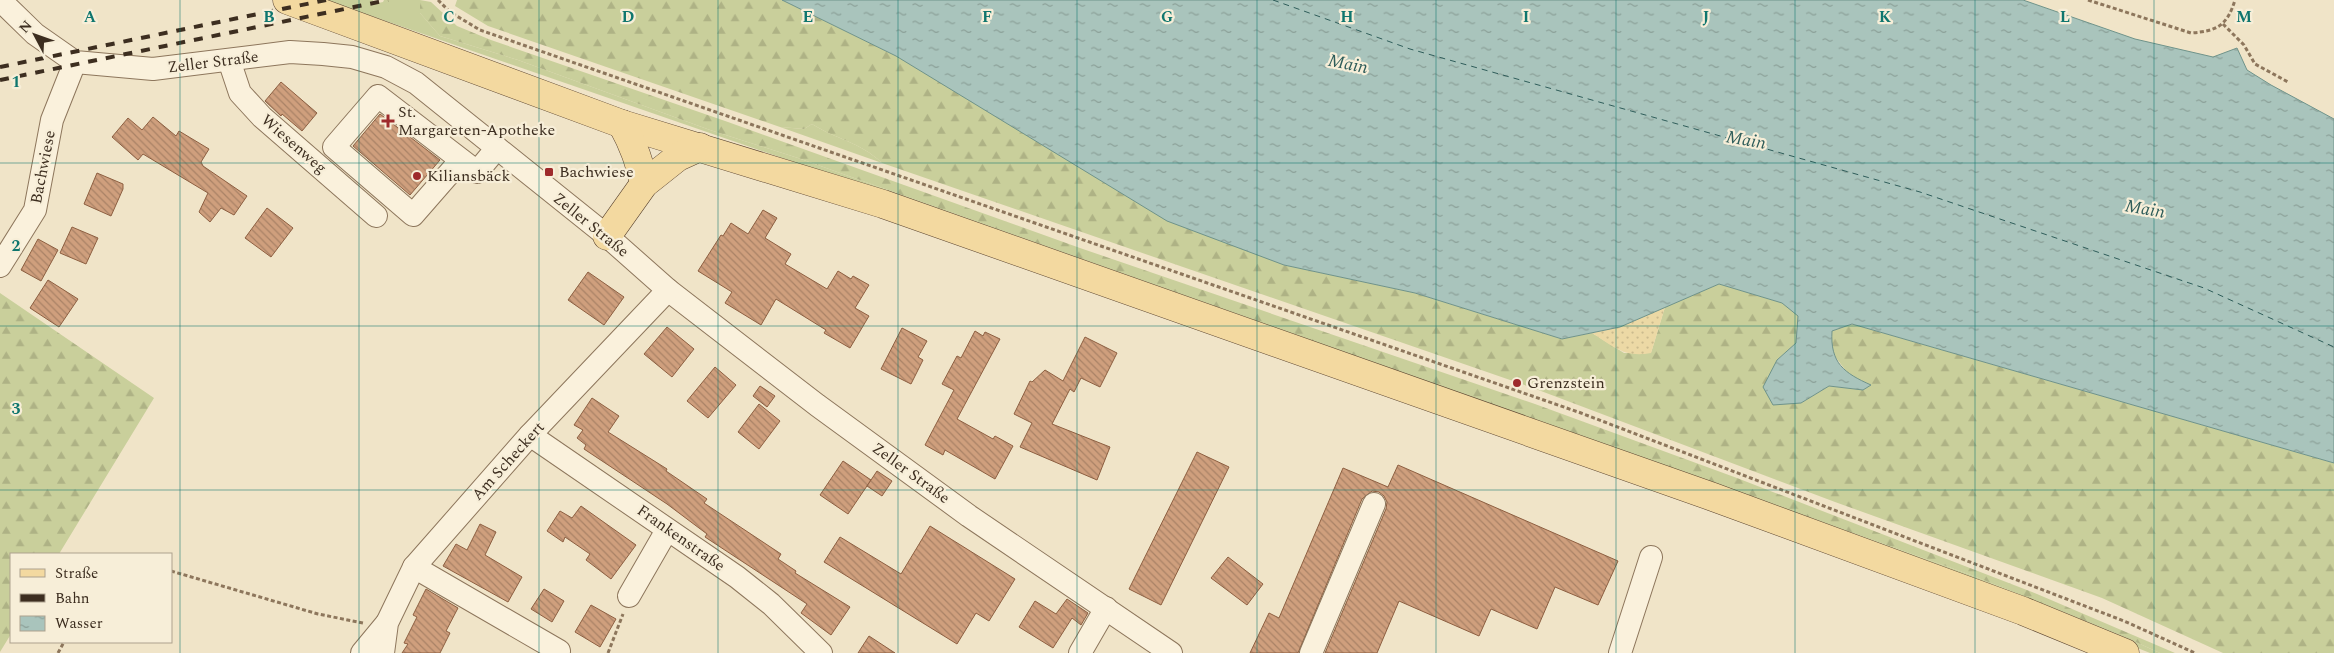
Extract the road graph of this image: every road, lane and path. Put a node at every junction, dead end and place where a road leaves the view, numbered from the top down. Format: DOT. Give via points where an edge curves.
graph roads {
  1 [pos="0,0"];
  2 [pos="287,0"];
  3 [pos="438,0"];
  4 [pos="2088,0"];
  5 [pos="2235,0"];
  6 [pos="443,2"];
  7 [pos="2223,24"];
  8 [pos="229,60"];
  9 [pos="75,62"];
  10 [pos="2288,82"];
  11 [pos="622,124"];
  12 [pos="700,146"];
  13 [pos="497,148"];
  14 [pos="461,160"];
  15 [pos="644,184"];
  16 [pos="376,216"];
  17 [pos="607,236"];
  18 [pos="0,266"];
  19 [pos="668,290"];
  20 [pos="530,435"];
  21 [pos="1374,504"];
  22 [pos="667,530"];
  23 [pos="1651,557"];
  24 [pos="414,567"];
  25 [pos="172,571"];
  26 [pos="629,596"];
  27 [pos="1106,608"];
  28 [pos="387,623"];
  29 [pos="559,651"];
  30 [pos="362,653"];
  31 [pos="383,653"];
  32 [pos="608,653"];
  33 [pos="821,653"];
  34 [pos="1080,653"];
  35 [pos="1171,653"];
  36 [pos="1311,653"];
  37 [pos="1620,653"];
  38 [pos="2125,653"];
  39 [pos="2195,653"];
  1 -- 9 [label="street, Zeller Straße" via="35,34"];
  2 -- 11 [label="main road"];
  3 -- 6 [label="path"];
  4 -- 7 [label="path" via="2191,33 2207,32"];
  5 -- 7 [label="path"];
  6 -- 39 [label="path" via="450,12 480,30 1581,413 2124,621"];
  7 -- 10 [label="path" via="2244,45 2254,64"];
  8 -- 9 [label="street, Zeller Straße" via="153,69"];
  8 -- 13 [label="street, Zeller Straße" via="290,52 352,58 386,66 436,96"];
  8 -- 16 [label="street, Wiesenweg" via="240,94"];
  9 -- 18 [label="street, Bachwiese" via="52,120 35,210"];
  11 -- 12 [label="main road"];
  11 -- 15 [label="main road" via="641,164"];
  12 -- 15 [label="main road" via="678,157"];
  12 -- 38 [label="main road" via="883,204 1731,504 2014,608"];
  13 -- 14 [label="street" via="477,172"];
  13 -- 17 [label="street, Zeller Straße"];
  14 -- 14 [label="street" via="413,215 334,147 378,96"];
  15 -- 17 [label="main road"];
  17 -- 19 [label="street, Zeller Straße"];
  19 -- 20 [label="street, Am Scheckert"];
  19 -- 27 [label="street, Zeller Straße" via="817,406 970,516"];
  20 -- 22 [label="street, Frankenstraße"];
  20 -- 24 [label="street, Am Scheckert"];
  21 -- 36 [label="street"];
  22 -- 26 [label="street"];
  22 -- 33 [label="street, Frankenstraße" via="771,604"];
  23 -- 37 [label="street"];
  24 -- 28 [label="street, Am Scheckert"];
  24 -- 29 [label="street"];
  25 -- 28 [label="path" via="318,614 366,623"];
  26 -- 32 [label="path"];
  27 -- 34 [label="street"];
  27 -- 35 [label="street, Zeller Straße"];
  28 -- 30 [label="street"];
  28 -- 31 [label="street, Am Scheckert"];
}
